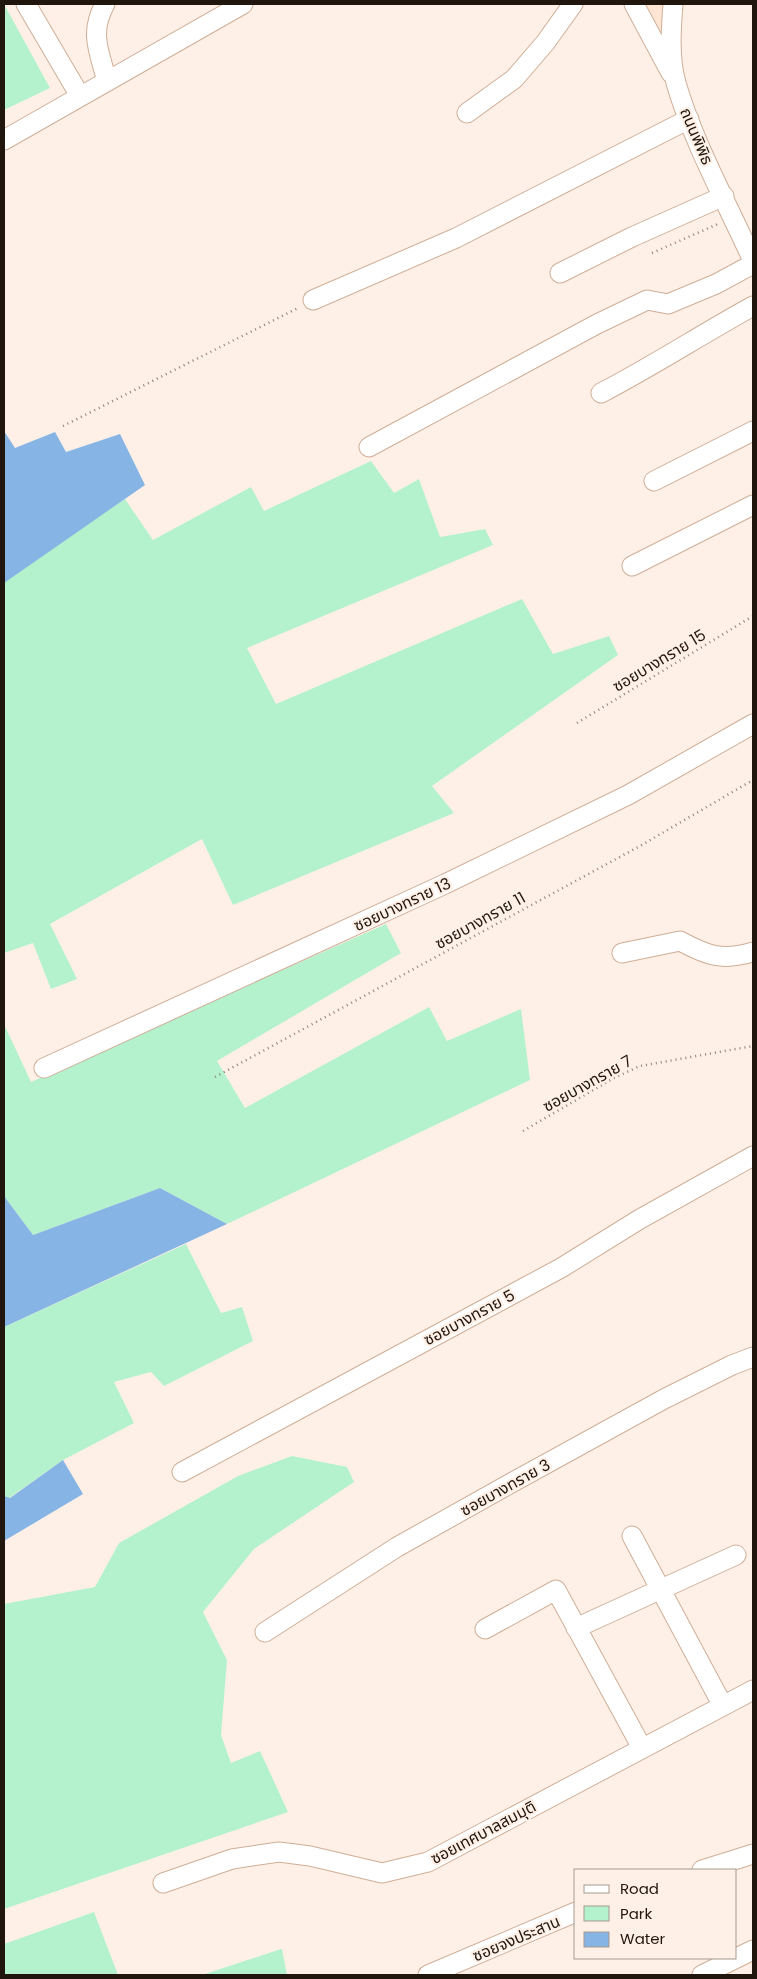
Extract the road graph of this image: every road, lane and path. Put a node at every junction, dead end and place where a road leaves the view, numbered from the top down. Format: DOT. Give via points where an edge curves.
graph roads {
  1 [pos="26,4"];
  2 [pos="105,4"];
  3 [pos="573,4"];
  4 [pos="634,4"];
  5 [pos="673,4"];
  6 [pos="238,5"];
  7 [pos="107,81"];
  8 [pos="676,82"];
  9 [pos="80,96"];
  10 [pos="467,113"];
  11 [pos="689,119"];
  12 [pos="4,140"];
  13 [pos="724,196"];
  14 [pos="733,217"];
  15 [pos="652,253"];
  16 [pos="753,263"];
  17 [pos="560,273"];
  18 [pos="313,300"];
  19 [pos="753,306"];
  20 [pos="601,393"];
  21 [pos="63,426"];
  22 [pos="753,431"];
  23 [pos="369,448"];
  24 [pos="654,481"];
  25 [pos="753,505"];
  26 [pos="632,566"];
  27 [pos="753,616"];
  28 [pos="577,723"];
  29 [pos="753,724"];
  30 [pos="753,780"];
  31 [pos="753,952"];
  32 [pos="622,953"];
  33 [pos="753,1046"];
  34 [pos="44,1068"];
  35 [pos="215,1077"];
  36 [pos="523,1131"];
  37 [pos="753,1156"];
  38 [pos="753,1357"];
  39 [pos="182,1472"];
  40 [pos="632,1536"];
  41 [pos="736,1555"];
  42 [pos="660,1589"];
  43 [pos="576,1628"];
  44 [pos="485,1629"];
  45 [pos="265,1632"];
  46 [pos="753,1690"];
  47 [pos="723,1706"];
  48 [pos="642,1748"];
  49 [pos="753,1854"];
  50 [pos="705,1869"];
  51 [pos="163,1883"];
  52 [pos="574,1913"];
  53 [pos="753,1950"];
  54 [pos="737,1958"];
  55 [pos="735,1959"];
  56 [pos="428,1975"];
  57 [pos="702,1975"];
  1 -- 9 [label="street"];
  2 -- 7 [label="street" via="97,18 95,37"];
  3 -- 10 [label="street" via="514,79"];
  4 -- 8 [label="street"];
  5 -- 8 [label="street, ถนนพิพิธ" via="671,36"];
  6 -- 7 [label="street"];
  7 -- 9 [label="street"];
  8 -- 11 [label="street, ถนนพิพิธ"];
  9 -- 12 [label="street"];
  11 -- 13 [label="street, ถนนพิพิธ"];
  11 -- 18 [label="street" via="456,238"];
  13 -- 14 [label="street, ถนนพิพิธ"];
  13 -- 17 [label="street"];
  14 -- 15 [label="path"];
  14 -- 16 [label="street, ถนนพิพิธ"];
  16 -- 23 [label="street" via="716,284 668,304 646,300"];
  18 -- 21 [label="path"];
  19 -- 20 [label="street"];
  22 -- 24 [label="street"];
  25 -- 26 [label="street"];
  27 -- 28 [label="path, ซอยบางทราย 15"];
  29 -- 34 [label="street, ซอยบางทราย 13" via="628,795 445,884"];
  30 -- 35 [label="path, ซอยบางทราย 11" via="640,846"];
  31 -- 32 [label="street" via="732,958 702,953 680,941"];
  33 -- 36 [label="path, ซอยบางทราย 7" via="640,1066"];
  37 -- 39 [label="street, ซอยบางทราย 5" via="561,1268"];
  38 -- 45 [label="street, ซอยบางทราย 3" via="664,1399 496,1491 398,1547"];
  40 -- 42 [label="street"];
  41 -- 42 [label="street"];
  42 -- 43 [label="street"];
  42 -- 47 [label="street"];
  43 -- 44 [label="street" via="556,1590"];
  43 -- 48 [label="street"];
  46 -- 47 [label="street, ซอยเทศบาลสมมุติ"];
  47 -- 48 [label="street, ซอยเทศบาลสมมุติ"];
  48 -- 51 [label="street, ซอยเทศบาลสมมุติ" via="428,1862 382,1873 280,1852 232,1859"];
  49 -- 50 [label="street"];
  52 -- 56 [label="street, ซอยจงประสาน"];
  53 -- 54 [label="street"];
  55 -- 57 [label="street"];
}
